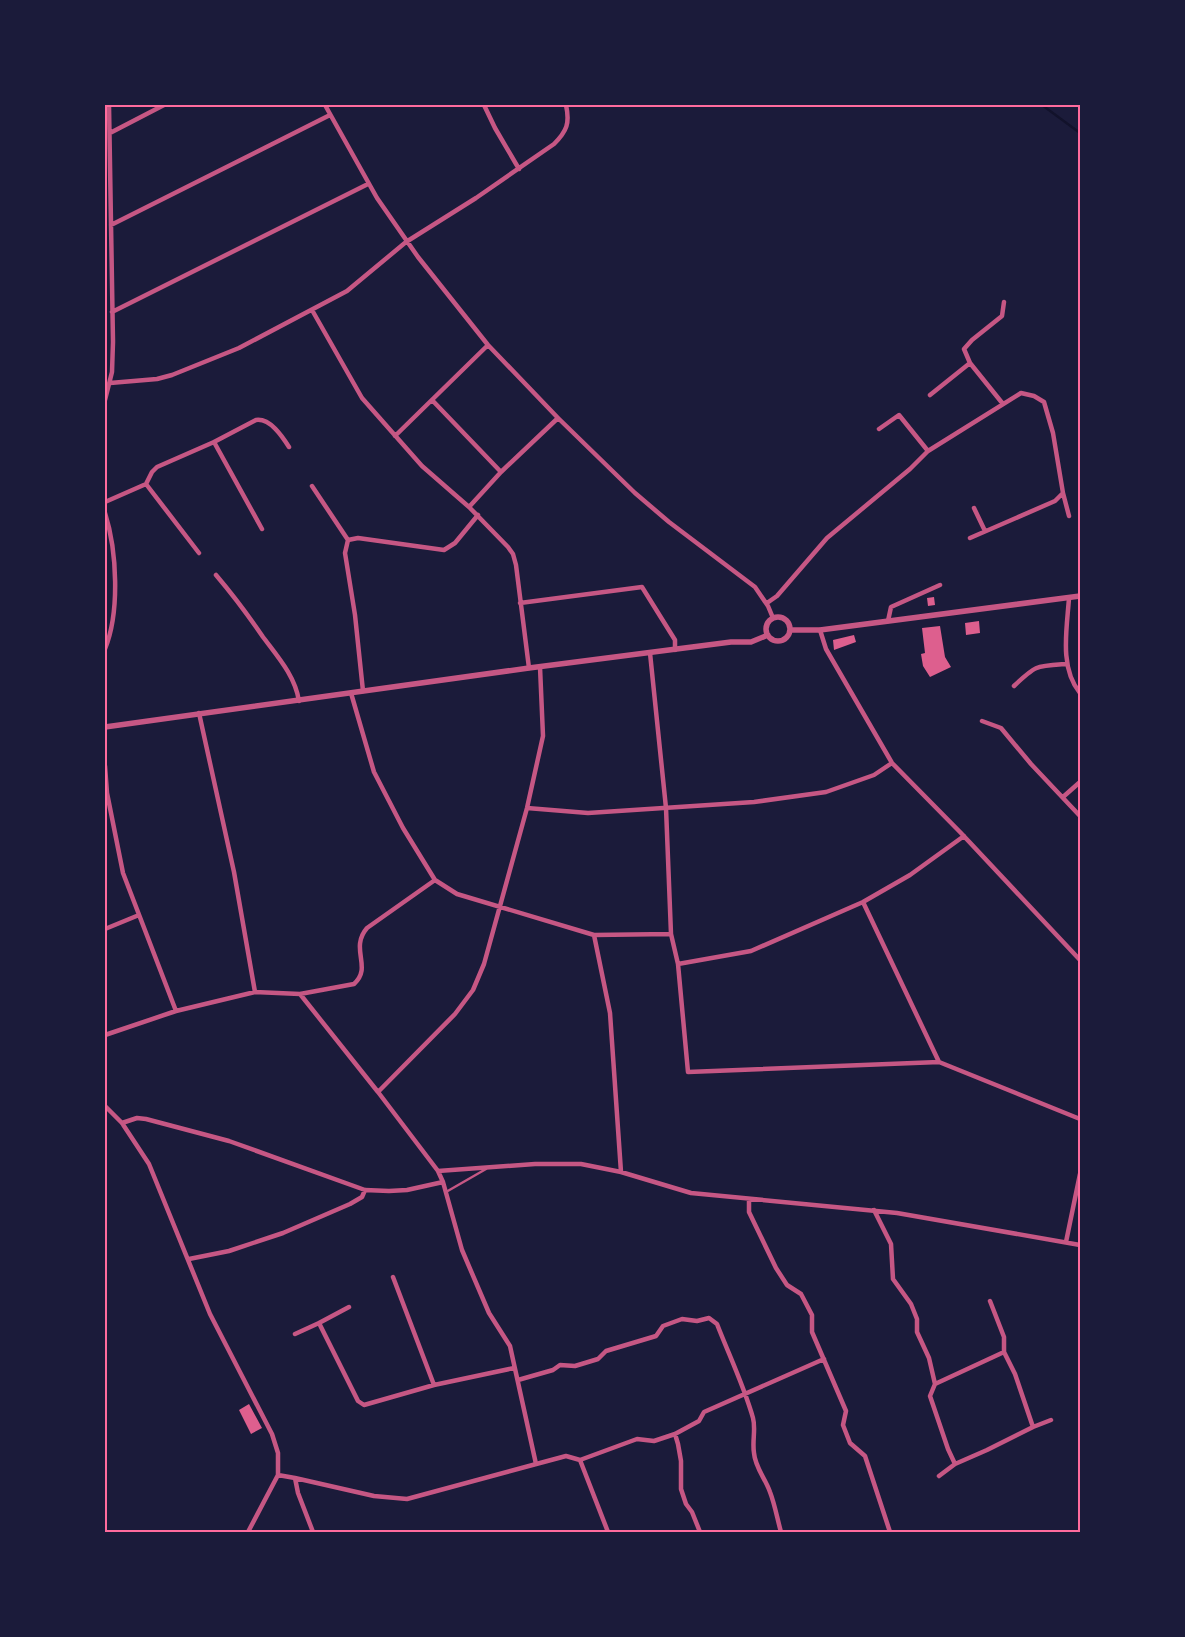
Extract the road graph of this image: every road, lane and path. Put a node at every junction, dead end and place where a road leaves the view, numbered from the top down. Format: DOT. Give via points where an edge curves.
graph roads {
  1 [pos="109,105"];
  2 [pos="164,105"];
  3 [pos="325,105"];
  4 [pos="484,105"];
  5 [pos="566,105"];
  6 [pos="330,115"];
  7 [pos="110,133"];
  8 [pos="519,169"];
  9 [pos="368,184"];
  10 [pos="111,225"];
  11 [pos="406,242"];
  12 [pos="1004,302"];
  13 [pos="312,310"];
  14 [pos="112,312"];
  15 [pos="488,345"];
  16 [pos="970,363"];
  17 [pos="110,383"];
  18 [pos="930,395"];
  19 [pos="105,400"];
  20 [pos="432,400"];
  21 [pos="1003,404"];
  22 [pos="558,418"];
  23 [pos="879,429"];
  24 [pos="395,436"];
  25 [pos="214,442"];
  26 [pos="289,447"];
  27 [pos="928,452"];
  28 [pos="501,472"];
  29 [pos="146,484"];
  30 [pos="312,486"];
  31 [pos="1063,493"];
  32 [pos="105,502"];
  33 [pos="469,506"];
  34 [pos="974,508"];
  35 [pos="105,513"];
  36 [pos="478,515"];
  37 [pos="1069,516"];
  38 [pos="262,529"];
  39 [pos="985,531"];
  40 [pos="970,538"];
  41 [pos="348,540"];
  42 [pos="199,553"];
  43 [pos="216,575"];
  44 [pos="940,585"];
  45 [pos="1080,596"];
  46 [pos="1069,598"];
  47 [pos="520,603"];
  48 [pos="767,603"];
  49 [pos="773,618"];
  50 [pos="888,621"];
  51 [pos="790,630"];
  52 [pos="820,630"];
  53 [pos="768,635"];
  54 [pos="105,649"];
  55 [pos="675,650"];
  56 [pos="650,653"];
  57 [pos="1066,664"];
  58 [pos="540,667"];
  59 [pos="529,668"];
  60 [pos="1014,686"];
  61 [pos="363,691"];
  62 [pos="351,693"];
  63 [pos="1080,693"];
  64 [pos="299,700"];
  65 [pos="199,714"];
  66 [pos="982,721"];
  67 [pos="105,727"];
  68 [pos="892,763"];
  69 [pos="105,766"];
  70 [pos="1080,782"];
  71 [pos="1063,797"];
  72 [pos="526,808"];
  73 [pos="666,808"];
  74 [pos="1080,816"];
  75 [pos="964,836"];
  76 [pos="435,880"];
  77 [pos="862,902"];
  78 [pos="498,907"];
  79 [pos="139,916"];
  80 [pos="105,930"];
  81 [pos="671,934"];
  82 [pos="594,935"];
  83 [pos="1080,960"];
  84 [pos="678,964"];
  85 [pos="255,992"];
  86 [pos="300,994"];
  87 [pos="176,1011"];
  88 [pos="105,1034"];
  89 [pos="939,1062"];
  90 [pos="378,1092"];
  91 [pos="105,1106"];
  92 [pos="1080,1119"];
  93 [pos="122,1123"];
  94 [pos="486,1168"];
  95 [pos="438,1171"];
  96 [pos="621,1172"];
  97 [pos="1080,1174"];
  98 [pos="443,1182"];
  99 [pos="365,1190"];
  100 [pos="446,1192"];
  101 [pos="750,1200"];
  102 [pos="874,1210"];
  103 [pos="1066,1242"];
  104 [pos="1080,1245"];
  105 [pos="189,1259"];
  106 [pos="393,1277"];
  107 [pos="990,1301"];
  108 [pos="349,1307"];
  109 [pos="319,1324"];
  110 [pos="295,1334"];
  111 [pos="1004,1352"];
  112 [pos="824,1358"];
  113 [pos="514,1368"];
  114 [pos="518,1380"];
  115 [pos="934,1384"];
  116 [pos="434,1385"];
  117 [pos="745,1394"];
  118 [pos="1051,1420"];
  119 [pos="1033,1427"];
  120 [pos="675,1434"];
  121 [pos="580,1460"];
  122 [pos="536,1464"];
  123 [pos="955,1464"];
  124 [pos="278,1475"];
  125 [pos="939,1476"];
  126 [pos="295,1478"];
  127 [pos="248,1532"];
  128 [pos="313,1532"];
  129 [pos="608,1532"];
  130 [pos="700,1532"];
  131 [pos="781,1532"];
  132 [pos="890,1532"];
  1 -- 7 [label="street"];
  2 -- 7 [label="street"];
  3 -- 6 [label="street"];
  4 -- 8 [label="street"];
  5 -- 8 [label="street" via="568,118 562,136"];
  6 -- 9 [label="street"];
  6 -- 10 [label="street"];
  7 -- 10 [label="street"];
  8 -- 11 [label="street"];
  9 -- 11 [label="street"];
  9 -- 14 [label="street"];
  10 -- 14 [label="street"];
  11 -- 13 [label="street" via="354,287"];
  11 -- 15 [label="street"];
  12 -- 16 [label="street" via="1002,316 964,349"];
  13 -- 17 [label="street" via="239,348 172,375"];
  13 -- 24 [label="street" via="362,398"];
  14 -- 17 [label="street"];
  15 -- 20 [label="street"];
  15 -- 22 [label="street"];
  16 -- 18 [label="street"];
  16 -- 21 [label="street"];
  17 -- 19 [label="street"];
  20 -- 24 [label="street"];
  20 -- 28 [label="street"];
  21 -- 27 [label="street"];
  21 -- 31 [label="street" via="1021,393 1044,402"];
  22 -- 28 [label="street"];
  22 -- 48 [label="street" via="635,493 755,588"];
  23 -- 27 [label="street" via="899,415"];
  24 -- 33 [label="street" via="422,466"];
  25 -- 26 [label="street" via="262,419"];
  25 -- 29 [label="street" via="157,467"];
  25 -- 38 [label="street"];
  27 -- 48 [label="street" via="827,538 777,596"];
  28 -- 33 [label="street"];
  29 -- 32 [label="street"];
  29 -- 42 [label="street"];
  30 -- 41 [label="street"];
  31 -- 37 [label="street"];
  31 -- 39 [label="street" via="1055,502"];
  33 -- 36 [label="street"];
  34 -- 39 [label="street"];
  35 -- 54 [label="street" via="113,547 114,571 113,619"];
  36 -- 41 [label="street" via="455,543 444,550 358,538"];
  36 -- 47 [label="street" via="514,558"];
  39 -- 40 [label="street"];
  41 -- 61 [label="street" via="345,553"];
  43 -- 64 [label="street" via="289,673"];
  44 -- 50 [label="street" via="891,607"];
  45 -- 46 [label="street"];
  46 -- 50 [label="street"];
  46 -- 57 [label="street"];
  47 -- 55 [label="street" via="642,587 675,640"];
  47 -- 59 [label="street"];
  48 -- 49 [label="street"];
  49 -- 51 [label="street" via="784,619"];
  49 -- 53 [label="street" via="766,627"];
  50 -- 52 [label="street"];
  51 -- 52 [label="street"];
  51 -- 53 [label="street" via="780,641 772,640"];
  52 -- 68 [label="street" via="826,649"];
  53 -- 55 [label="street" via="751,642"];
  55 -- 56 [label="street"];
  56 -- 58 [label="street"];
  56 -- 73 [label="street"];
  57 -- 60 [label="street" via="1042,665 1032,669"];
  57 -- 63 [label="street" via="1073,685"];
  58 -- 59 [label="street"];
  58 -- 72 [label="street" via="543,736"];
  59 -- 61 [label="street"];
  61 -- 62 [label="street"];
  62 -- 64 [label="street"];
  62 -- 76 [label="street" via="374,772"];
  64 -- 65 [label="street"];
  65 -- 67 [label="street"];
  65 -- 85 [label="street" via="238,889"];
  66 -- 71 [label="street" via="1000,728"];
  68 -- 73 [label="street" via="874,775 826,792 754,802"];
  68 -- 75 [label="street"];
  69 -- 79 [label="street" via="107,793 123,873"];
  70 -- 71 [label="street"];
  71 -- 74 [label="street"];
  72 -- 73 [label="street" via="588,813"];
  72 -- 78 [label="street"];
  73 -- 81 [label="street"];
  75 -- 77 [label="street" via="910,875"];
  75 -- 83 [label="street"];
  76 -- 78 [label="street" via="458,894"];
  76 -- 86 [label="street" via="360,936 360,979 354,984"];
  77 -- 84 [label="street" via="751,951"];
  77 -- 89 [label="street"];
  78 -- 82 [label="street"];
  78 -- 90 [label="street" via="474,990 455,1014"];
  79 -- 80 [label="street"];
  79 -- 87 [label="street"];
  81 -- 82 [label="street"];
  81 -- 84 [label="street"];
  82 -- 96 [label="street" via="610,1013"];
  84 -- 89 [label="street" via="688,1072"];
  85 -- 86 [label="street"];
  85 -- 87 [label="street"];
  86 -- 90 [label="street"];
  87 -- 88 [label="street"];
  89 -- 92 [label="street"];
  90 -- 95 [label="street"];
  91 -- 93 [label="street"];
  93 -- 99 [label="street" via="146,1119 229,1140"];
  93 -- 105 [label="street" via="156,1177"];
  94 -- 95 [label="street"];
  94 -- 96 [label="street" via="581,1164"];
  94 -- 100 [label="lane"];
  95 -- 98 [label="street"];
  96 -- 101 [label="street" via="691,1193"];
  97 -- 103 [label="street"];
  98 -- 99 [label="street" via="407,1190"];
  98 -- 100 [label="street"];
  99 -- 105 [label="street" via="362,1197 350,1204 283,1233 229,1251"];
  100 -- 113 [label="street" via="462,1250 489,1313 510,1346"];
  101 -- 102 [label="street"];
  101 -- 112 [label="street" via="749,1212 776,1268 787,1284 801,1294 812,1315 812,1332"];
  102 -- 103 [label="street"];
  102 -- 115 [label="street" via="891,1244 893,1278 917,1319 917,1332 929,1358"];
  103 -- 104 [label="street"];
  105 -- 124 [label="street" via="210,1314 272,1434 278,1453"];
  106 -- 116 [label="street"];
  107 -- 111 [label="street" via="1004,1337"];
  108 -- 109 [label="street"];
  109 -- 110 [label="street"];
  109 -- 116 [label="street" via="358,1401 364,1405"];
  111 -- 115 [label="street"];
  111 -- 119 [label="street"];
  112 -- 117 [label="street"];
  112 -- 132 [label="street" via="846,1411 844,1425 850,1443 865,1456"];
  113 -- 114 [label="street"];
  113 -- 116 [label="street"];
  114 -- 117 [label="street" via="553,1370 560,1364 575,1366 598,1359 606,1351 656,1336 663,1326 682,1319 697,1321 709,1318 717,1324"];
  114 -- 122 [label="street"];
  115 -- 123 [label="street" via="930,1396"];
  117 -- 120 [label="street" via="704,1412 699,1421"];
  117 -- 131 [label="street" via="754,1421 754,1453 775,1505"];
  118 -- 119 [label="street"];
  119 -- 123 [label="street"];
  120 -- 121 [label="street" via="654,1440 637,1439"];
  120 -- 130 [label="street" via="681,1461 680,1489"];
  121 -- 122 [label="street" via="566,1456"];
  121 -- 129 [label="street"];
  122 -- 126 [label="street" via="407,1499 374,1496"];
  123 -- 125 [label="street"];
  124 -- 126 [label="street"];
  124 -- 127 [label="street"];
  126 -- 128 [label="street"];
}
